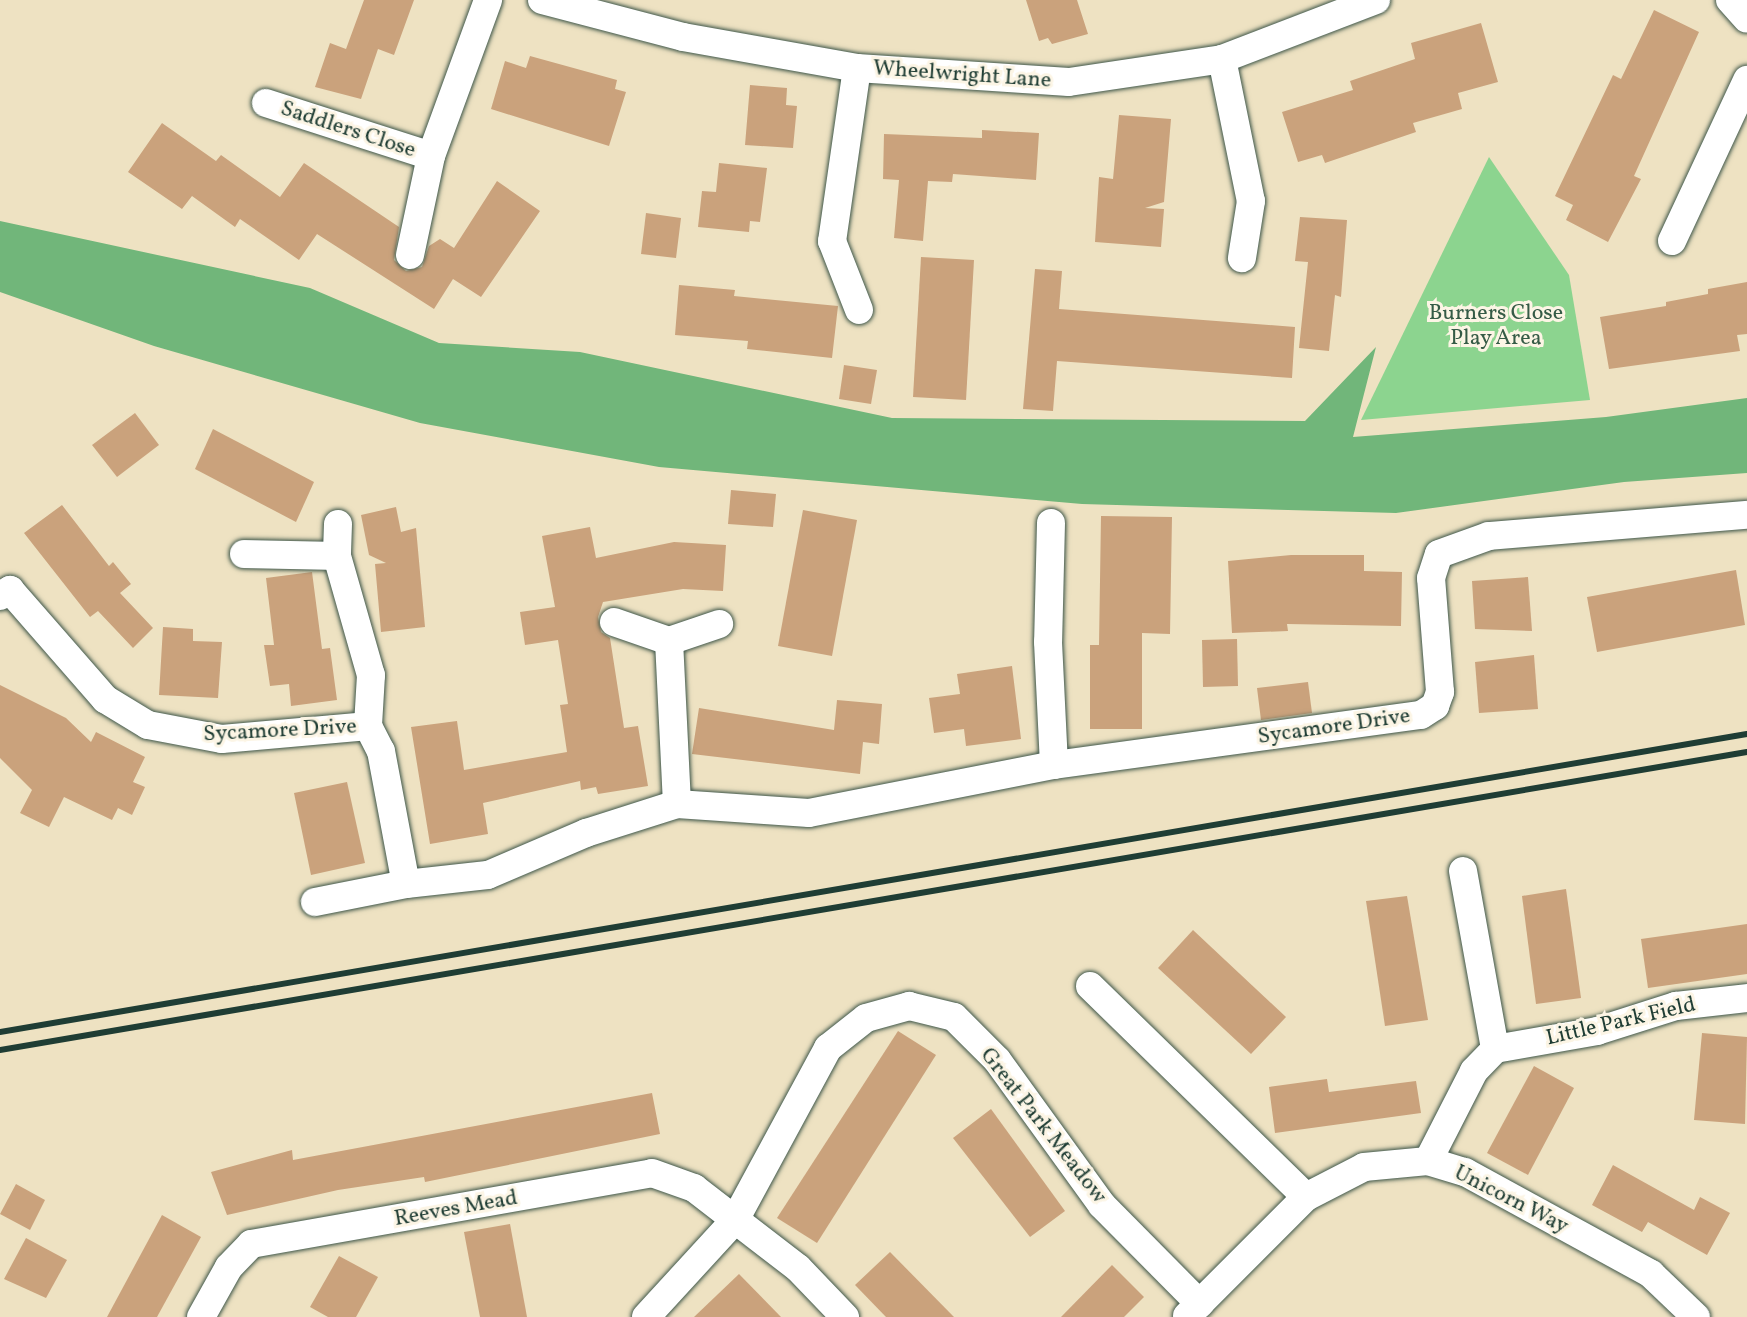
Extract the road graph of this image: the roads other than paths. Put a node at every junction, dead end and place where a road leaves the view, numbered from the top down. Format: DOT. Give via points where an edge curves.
graph roads {
  1 [pos="488,0"];
  2 [pos="543,0"];
  3 [pos="1376,0"];
  4 [pos="1730,0"];
  5 [pos="1747,19"];
  6 [pos="1222,59"];
  7 [pos="857,68"];
  8 [pos="1747,80"];
  9 [pos="266,103"];
  10 [pos="431,156"];
  11 [pos="1672,241"];
  12 [pos="410,255"];
  13 [pos="1242,258"];
  14 [pos="859,310"];
  15 [pos="1747,515"];
  16 [pos="1051,523"];
  17 [pos="338,524"];
  18 [pos="244,554"];
  19 [pos="337,556"];
  20 [pos="3,586"];
  21 [pos="614,622"];
  22 [pos="719,624"];
  23 [pos="669,641"];
  24 [pos="368,726"];
  25 [pos="1054,765"];
  26 [pos="677,804"];
  27 [pos="1463,871"];
  28 [pos="406,884"];
  29 [pos="315,902"];
  30 [pos="1090,986"];
  31 [pos="1747,998"];
  32 [pos="1495,1049"];
  33 [pos="1428,1161"];
  34 [pos="1306,1197"];
  35 [pos="735,1220"];
  36 [pos="1193,1310"];
  37 [pos="201,1317"];
  38 [pos="646,1317"];
  39 [pos="845,1317"];
  40 [pos="1696,1317"];
  1 -- 10 [label="street, Saddlers Close"];
  2 -- 7 [label="street, Wheelwright Lane" via="683,37"];
  3 -- 6 [label="street, Wheelwright Lane"];
  4 -- 5 [label="street"];
  6 -- 7 [label="street, Wheelwright Lane" via="1069,82"];
  6 -- 13 [label="street" via="1251,201"];
  7 -- 14 [label="street" via="832,241"];
  8 -- 11 [label="street"];
  9 -- 10 [label="street, Saddlers Close"];
  10 -- 12 [label="street, Saddlers Close"];
  15 -- 25 [label="street, Sycamore Drive" via="1489,536 1439,554 1431,578 1440,692 1435,706 1421,715"];
  16 -- 25 [label="street" via="1048,642"];
  17 -- 19 [label="street, Sycamore Drive"];
  18 -- 19 [label="street"];
  19 -- 24 [label="street, Sycamore Drive" via="371,675"];
  20 -- 24 [label="street, Sycamore Drive" via="105,699 148,725 222,739"];
  21 -- 23 [label="street"];
  22 -- 23 [label="street"];
  23 -- 26 [label="street"];
  24 -- 28 [label="street, Sycamore Drive" via="381,751"];
  25 -- 26 [label="street, Sycamore Drive" via="809,813"];
  26 -- 28 [label="street, Sycamore Drive" via="586,833 488,875"];
  27 -- 32 [label="street"];
  28 -- 29 [label="street, Sycamore Drive"];
  30 -- 34 [label="street"];
  31 -- 32 [label="street, Little Park Field" via="1676,1006 1597,1031"];
  32 -- 33 [label="street" via="1474,1071"];
  33 -- 34 [label="street, Unicorn Way" via="1364,1167"];
  33 -- 40 [label="street, Unicorn Way" via="1465,1172 1651,1274"];
  34 -- 36 [label="street, Unicorn Way"];
  35 -- 36 [label="street, Great Park Meadow" via="828,1048 866,1018 909,1006 930,1008 954,1017 997,1060 1102,1205"];
  35 -- 37 [label="street, Reeves Mead" via="694,1188 652,1173 251,1244 229,1267"];
  35 -- 38 [label="street"];
  35 -- 39 [label="street, Reeves Mead" via="798,1268"];
}
